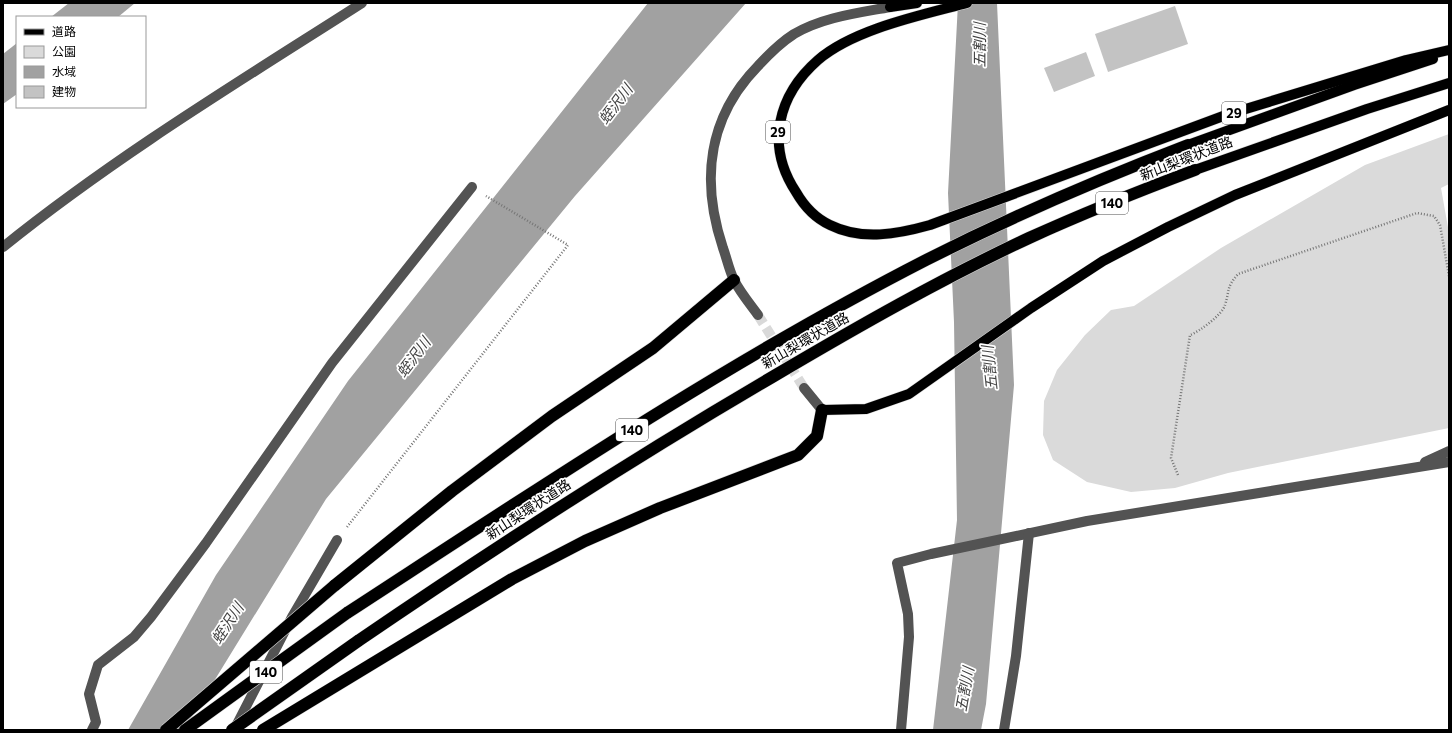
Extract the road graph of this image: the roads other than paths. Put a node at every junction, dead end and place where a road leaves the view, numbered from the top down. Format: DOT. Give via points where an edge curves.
graph roads {
  1 [pos="362,3"];
  2 [pos="917,3"];
  3 [pos="967,3"];
  4 [pos="890,7"];
  5 [pos="1449,50"];
  6 [pos="1449,54"];
  7 [pos="1449,83"];
  8 [pos="1449,110"];
  9 [pos="1188,145"];
  10 [pos="1195,170"];
  11 [pos="472,187"];
  12 [pos="3,247"];
  13 [pos="734,280"];
  14 [pos="758,315"];
  15 [pos="804,388"];
  16 [pos="822,410"];
  17 [pos="1449,451"];
  18 [pos="1449,462"];
  19 [pos="1414,468"];
  20 [pos="1028,534"];
  21 [pos="337,540"];
  22 [pos="92,730"];
  23 [pos="166,730"];
  24 [pos="185,730"];
  25 [pos="233,730"];
  26 [pos="263,730"];
  27 [pos="901,730"];
  28 [pos="1004,730"];
  1 -- 12 [label="street" via="120,160"];
  2 -- 4 [label="main road"];
  3 -- 5 [label="main road, 29" via="859,36 837,46 819,59 792,90 783,108 778,127 778,146 791,185 813,214 830,226 874,235 900,234 1226,115 1398,62"];
  4 -- 13 [label="street" via="820,22 795,34 774,49 740,85 726,110 712,153 710,180 713,209"];
  6 -- 9 [label="main road, 29" via="1354,85"];
  7 -- 10 [label="main road, 新山梨環状道路"];
  8 -- 16 [label="main road" via="1235,195 1103,261 909,394 866,409"];
  9 -- 24 [label="highway, 新山梨環状道路 / 140, bridge" via="1028,211 925,261 727,371 484,524 347,614"];
  10 -- 25 [label="highway, 新山梨環状道路 / 140, bridge" via="1029,238 845,334 638,457 495,548"];
  11 -- 22 [label="street" via="332,363 150,617 134,637 98,665 89,694 96,722"];
  13 -- 14 [label="street"];
  13 -- 23 [label="highway, bridge" via="653,348 552,416 452,491 334,586"];
  15 -- 16 [label="street"];
  16 -- 26 [label="highway" via="817,436 798,455 660,508 585,541 512,579"];
  17 -- 19 [label="street"];
  18 -- 19 [label="street"];
  19 -- 20 [label="street" via="1087,521"];
  20 -- 27 [label="street" via="897,563 908,614 909,637"];
  20 -- 28 [label="street" via="1016,656"];
  21 -- 25 [label="street" via="292,617"];
}
